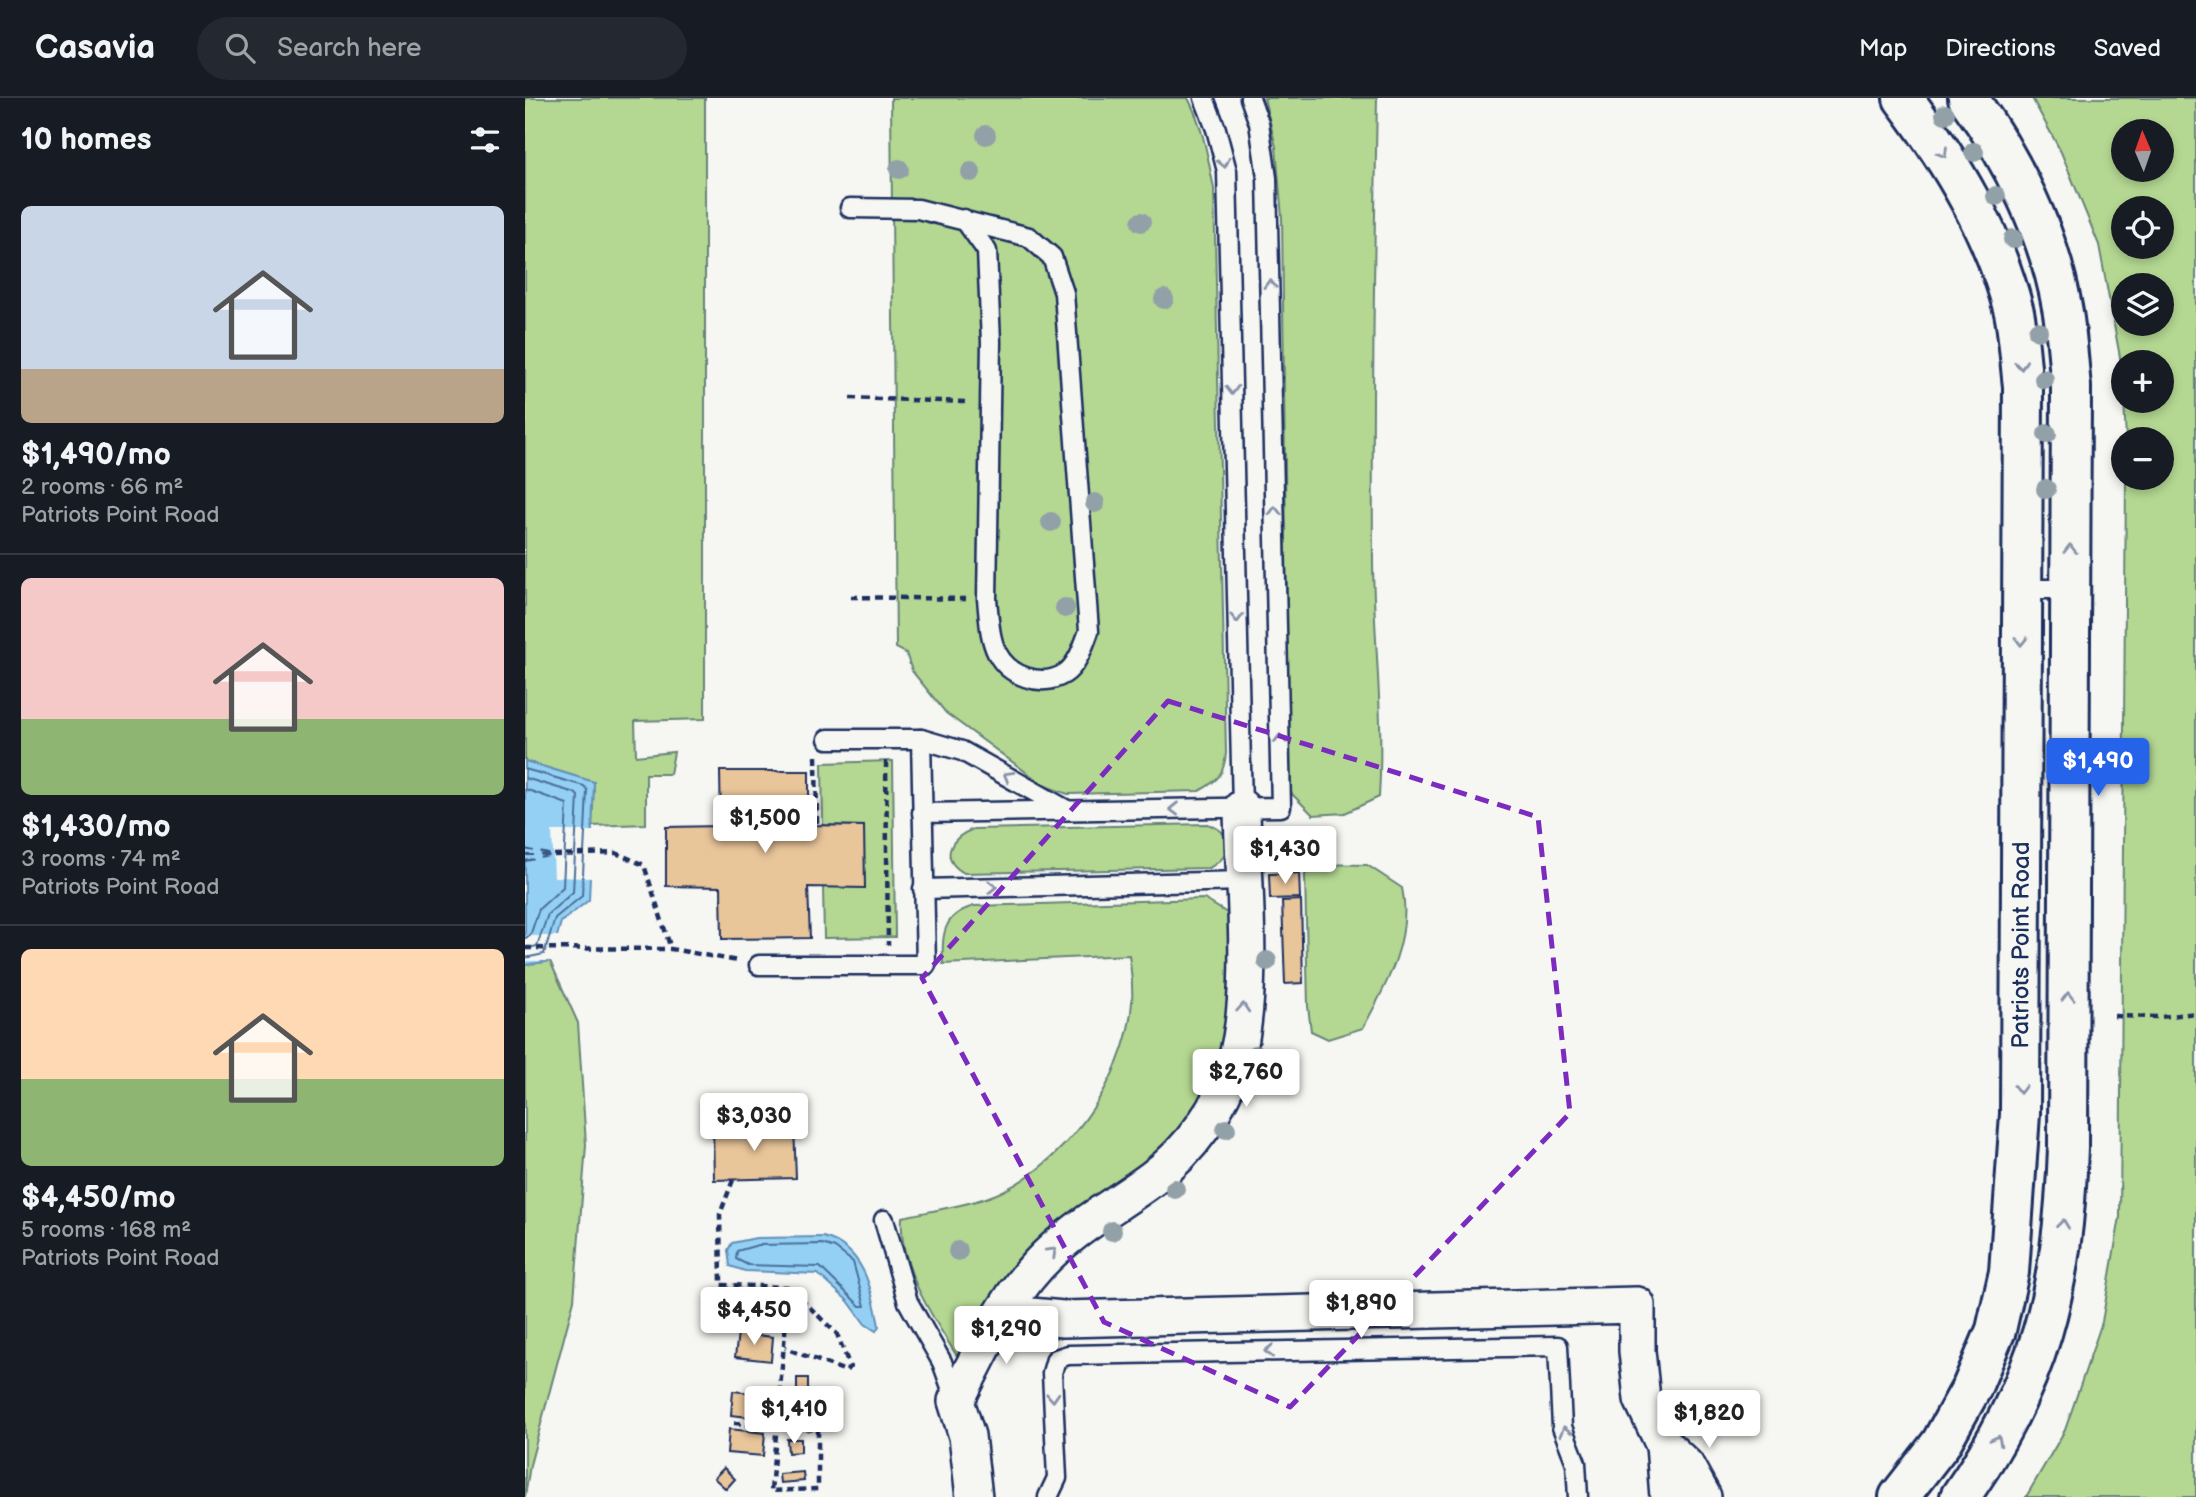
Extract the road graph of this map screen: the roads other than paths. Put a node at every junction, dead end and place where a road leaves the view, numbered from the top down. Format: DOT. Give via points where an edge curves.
graph roads {
  1 [pos="1204,98"];
  2 [pos="1250,98"];
  3 [pos="1903,98"];
  4 [pos="1968,98"];
  5 [pos="850,208"];
  6 [pos="964,219"];
  7 [pos="2021,589"];
  8 [pos="2070,589"];
  9 [pos="921,739"];
  10 [pos="822,745"];
  11 [pos="1242,808"];
  12 [pos="1067,810"];
  13 [pos="922,813"];
  14 [pos="1244,881"];
  15 [pos="923,889"];
  16 [pos="759,965"];
  17 [pos="884,1220"];
  18 [pos="1009,1305"];
  19 [pos="956,1401"];
  20 [pos="1664,1445"];
  21 [pos="974,1497"];
  22 [pos="1048,1497"];
  23 [pos="1578,1497"];
  24 [pos="1668,1497"];
  25 [pos="1703,1497"];
  26 [pos="1899,1497"];
  27 [pos="1960,1497"];
  1 -- 11 [label="lane, one-way" via="1227,171"];
  11 -- 2 [label="lane, one-way" via="1281,807 1267,178 1259,123"];
  3 -- 7 [label="street, Patriots Point Road, one-way" via="1970,198 1996,253 2014,314 2023,386"];
  8 -- 4 [label="street, Patriots Point Road, one-way" via="2071,387 2062,305 2040,229 1995,135"];
  5 -- 6 [label="lane" via="918,209"];
  6 -- 6 [label="lane" via="1029,237 1052,257 1064,293 1089,631 1065,673 1042,680 1017,675 998,655 990,631 987,251"];
  7 -- 8 [label="lane"];
  7 -- 26 [label="street, Patriots Point Road, one-way" via="2020,1114 2009,1272 1996,1330 1972,1387 1941,1443"];
  27 -- 8 [label="street, Patriots Point Road, one-way" via="1989,1455 2028,1379 2047,1326 2063,1228 2068,1148"];
  9 -- 10 [label="lane"];
  12 -- 9 [label="lane, one-way" via="962,751"];
  9 -- 13 [label="lane"];
  11 -- 12 [label="lane, one-way"];
  11 -- 14 [label="street"];
  12 -- 13 [label="lane"];
  13 -- 15 [label="lane"];
  15 -- 14 [label="lane, one-way"];
  18 -- 14 [label="street, one-way" via="1037,1266 1072,1232 1154,1178 1181,1154 1223,1094 1241,1034 1246,975"];
  15 -- 16 [label="lane" via="926,965"];
  17 -- 19 [label="lane" via="908,1302 941,1362"];
  18 -- 19 [label="street"];
  18 -- 20 [label="street" via="1020,1315 1063,1319 1637,1305 1642,1399"];
  19 -- 21 [label="street" via="967,1436"];
  20 -- 24 [label="street"];
  20 -- 25 [label="street" via="1686,1466"];
  23 -- 22 [label="lane, one-way" via="1576,1464 1562,1427 1557,1346 1068,1355 1056,1359 1052,1373 1057,1478"];
}
